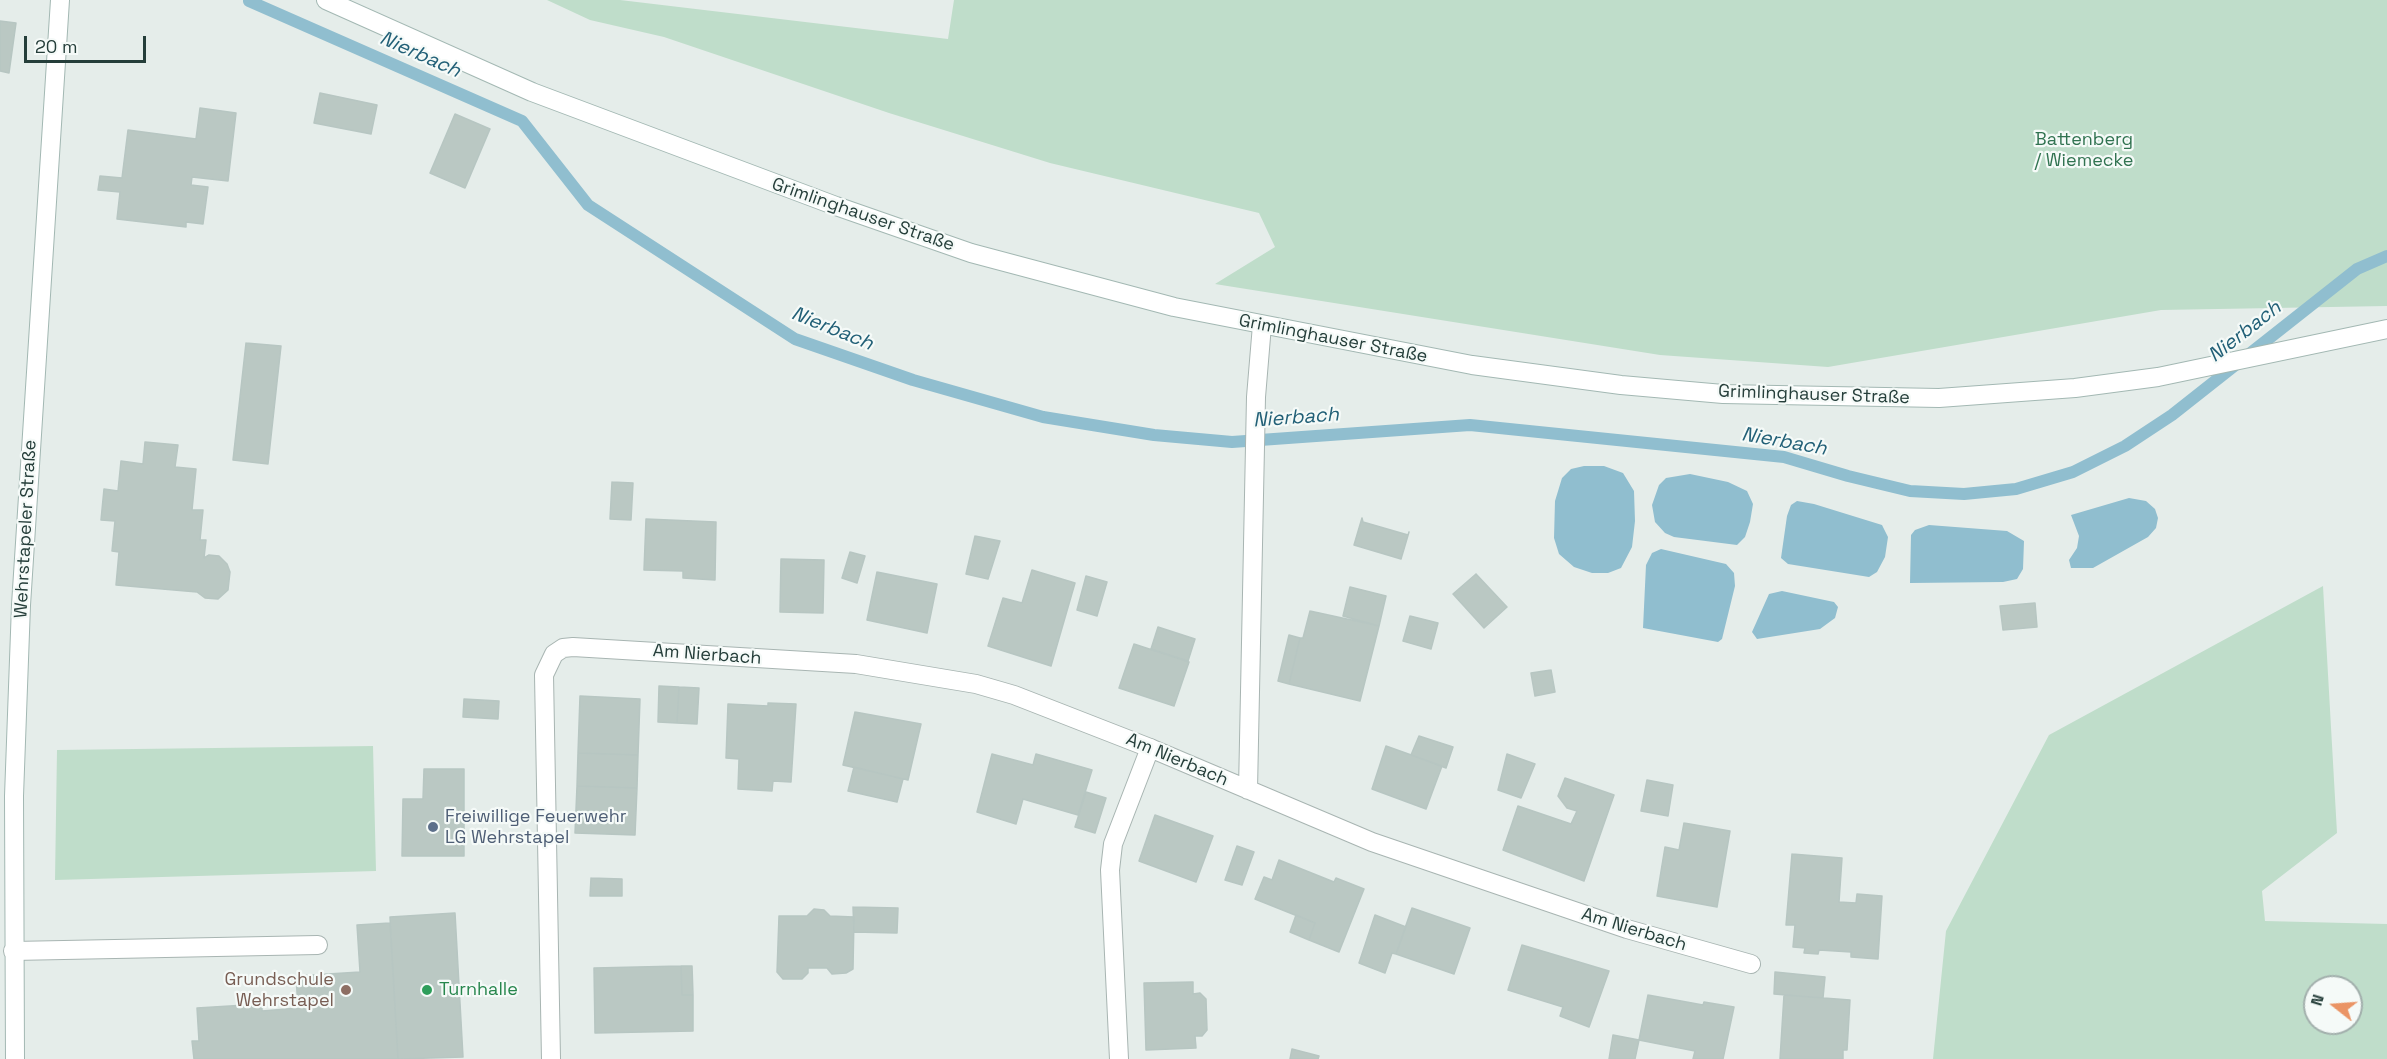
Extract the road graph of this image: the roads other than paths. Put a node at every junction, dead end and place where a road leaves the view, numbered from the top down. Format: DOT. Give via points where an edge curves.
graph roads {
  1 [pos="60,0"];
  2 [pos="326,0"];
  3 [pos="1262,325"];
  4 [pos="2387,329"];
  5 [pos="1150,748"];
  6 [pos="1248,790"];
  7 [pos="318,945"];
  8 [pos="13,951"];
  9 [pos="1751,964"];
  10 [pos="15,1059"];
  11 [pos="551,1059"];
  12 [pos="1119,1059"];
  1 -- 8 [label="main road, Wehrstapeler Straße" via="21,617"];
  2 -- 3 [label="main road, Grimlinghauser Straße" via="532,92 836,206 981,255 1174,307"];
  3 -- 4 [label="main road, Grimlinghauser Straße" via="1413,355 1621,385 1784,397 1886,399 1986,396 2158,377"];
  3 -- 6 [label="main road, Am Nierbach" via="1256,397"];
  5 -- 6 [label="main road, Am Nierbach"];
  5 -- 11 [label="main road, Am Nierbach" via="1014,695 938,677 856,664 563,648 548,662 544,675"];
  5 -- 12 [label="main road" via="1113,844 1110,870"];
  6 -- 9 [label="main road, Am Nierbach" via="1372,842 1496,885 1627,930"];
  7 -- 8 [label="main road"];
  8 -- 10 [label="main road, Wehrstapeler Straße"];
}
